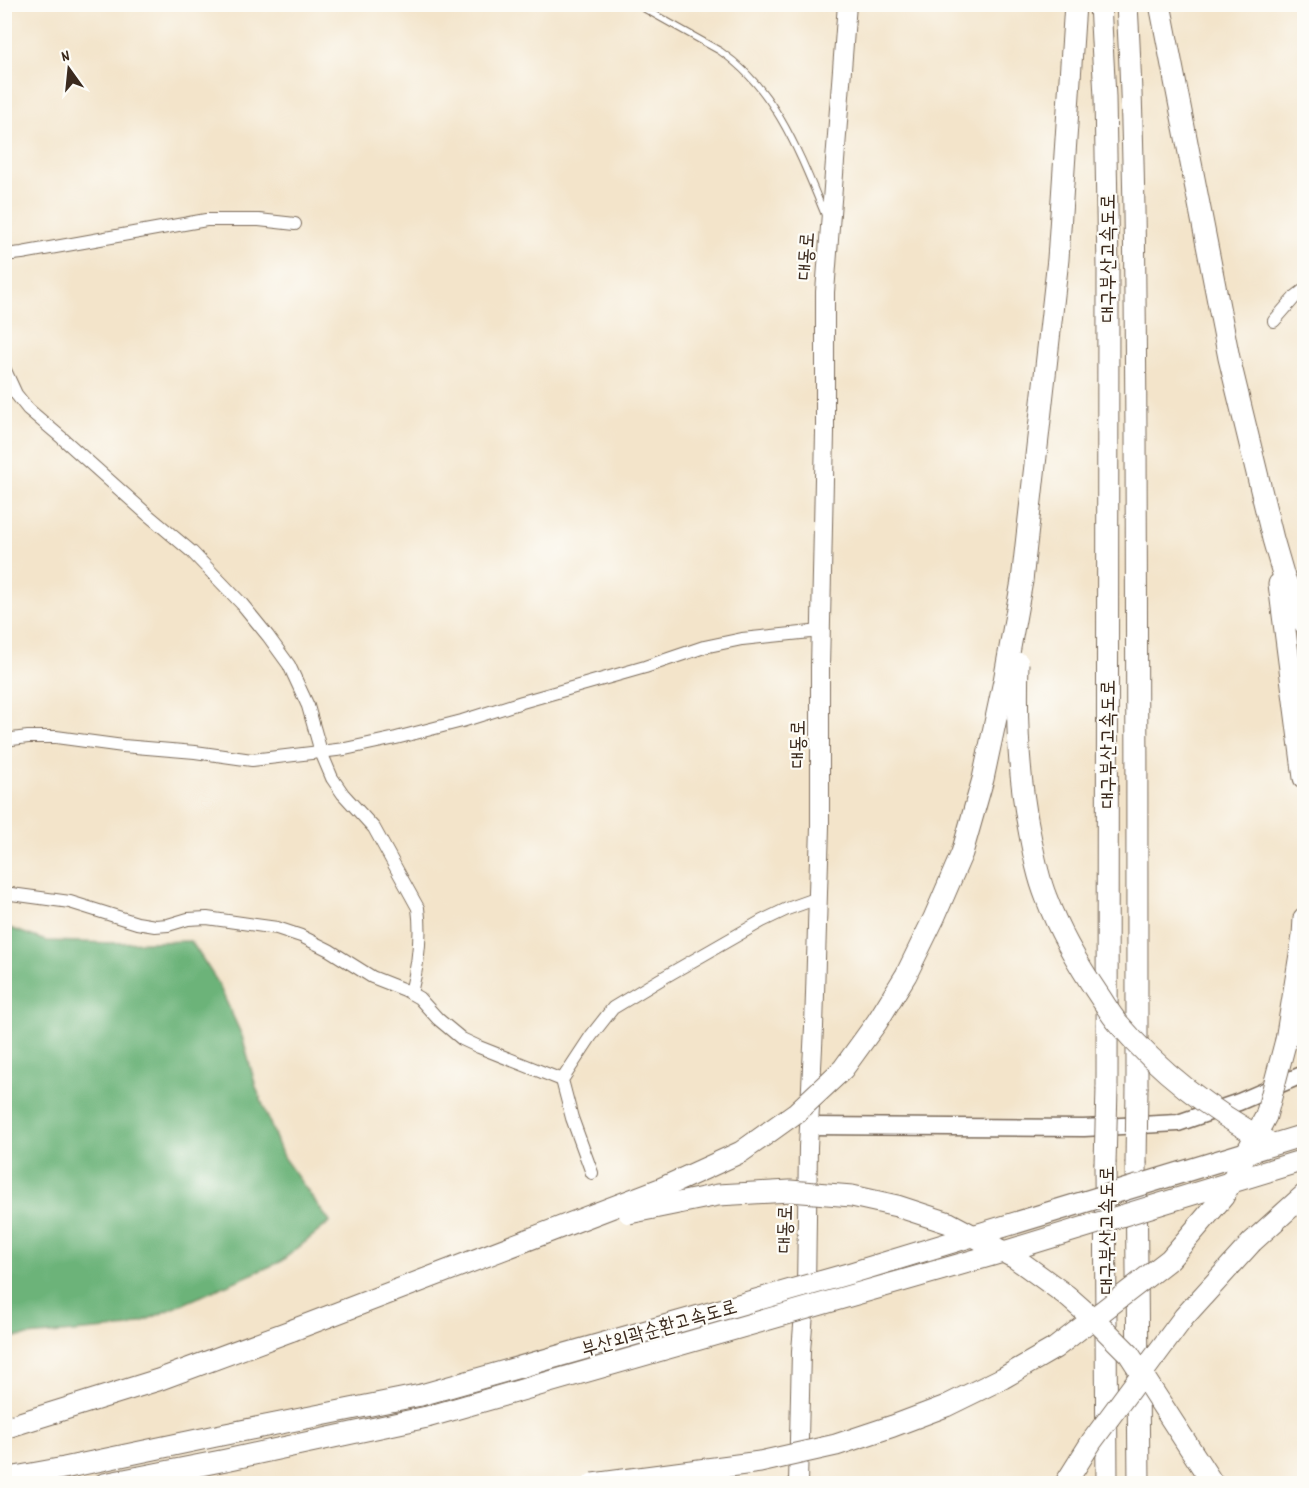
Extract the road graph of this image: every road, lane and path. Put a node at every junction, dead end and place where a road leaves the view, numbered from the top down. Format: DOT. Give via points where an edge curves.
graph roads {
  1 [pos="636,4"];
  2 [pos="847,4"];
  3 [pos="1075,4"];
  4 [pos="1100,4"];
  5 [pos="1127,4"];
  6 [pos="1160,4"];
  7 [pos="295,225"];
  8 [pos="830,228"];
  9 [pos="4,255"];
  10 [pos="1305,290"];
  11 [pos="1274,321"];
  12 [pos="4,368"];
  13 [pos="1273,539"];
  14 [pos="1022,581"];
  15 [pos="1305,623"];
  16 [pos="821,632"];
  17 [pos="4,740"];
  18 [pos="321,752"];
  19 [pos="1305,778"];
  20 [pos="4,893"];
  21 [pos="818,898"];
  22 [pos="1305,918"];
  23 [pos="411,993"];
  24 [pos="1305,1074"];
  25 [pos="562,1080"];
  26 [pos="809,1126"];
  27 [pos="1305,1135"];
  28 [pos="1305,1159"];
  29 [pos="592,1173"];
  30 [pos="1305,1195"];
  31 [pos="375,1300"];
  32 [pos="4,1428"];
  33 [pos="4,1479"];
  34 [pos="104,1484"];
  35 [pos="593,1484"];
  36 [pos="798,1484"];
  37 [pos="1065,1484"];
  38 [pos="1107,1484"];
  39 [pos="1139,1484"];
  40 [pos="1213,1484"];
  1 -- 8 [label="lane" via="720,51 757,84 791,137"];
  2 -- 8 [label="main road, 대동로"];
  3 -- 14 [label="highway" via="1058,260"];
  4 -- 38 [label="highway, 대구부산고속도로, bridge" via="1106,97 1108,268"];
  5 -- 39 [label="highway, 대구부산고속도로, bridge" via="1135,282"];
  6 -- 13 [label="highway" via="1229,358"];
  7 -- 9 [label="street" via="206,220"];
  8 -- 16 [label="main road, 대동로" via="825,292"];
  10 -- 11 [label="street"];
  12 -- 18 [label="street" via="28,409 192,552 242,604 289,665 308,706"];
  13 -- 15 [label="highway" via="1284,577"];
  13 -- 19 [label="highway"];
  14 -- 28 [label="highway, bridge" via="1017,731 1023,800 1045,896 1063,936 1116,1022 1155,1062 1198,1098 1242,1127"];
  14 -- 31 [label="highway, bridge" via="1004,681 962,853 906,975 843,1070 797,1113 741,1152 660,1189"];
  16 -- 18 [label="street" via="704,646 462,721 345,750"];
  16 -- 21 [label="main road, 대동로"];
  17 -- 18 [label="street" via="56,737 252,760"];
  18 -- 23 [label="street" via="332,778 374,828 418,908 419,951"];
  20 -- 23 [label="street" via="70,902 155,926 207,918 277,928 301,936"];
  21 -- 25 [label="street" via="762,921 613,1008"];
  21 -- 26 [label="main road, 대동로"];
  22 -- 35 [label="highway, bridge" via="1286,1040 1266,1116 1223,1197 1170,1259 1055,1348 946,1406 836,1445 760,1462"];
  23 -- 25 [label="street" via="462,1039"];
  24 -- 26 [label="street" via="1178,1123 1084,1128"];
  25 -- 29 [label="street"];
  26 -- 36 [label="main road, 대동로"];
  27 -- 33 [label="highway, 부산외곽순환고속도로, bridge" via="851,1273 422,1395"];
  28 -- 34 [label="highway, 부산외곽순환고속도로, bridge" via="1010,1250 427,1417"];
  30 -- 37 [label="highway, bridge" via="1252,1242 1184,1317"];
  31 -- 32 [label="highway, bridge" via="158,1380"];
  31 -- 40 [label="highway, bridge" via="608,1217 718,1195 790,1191 852,1196 949,1223 1015,1258 1066,1295 1129,1354"];
}
